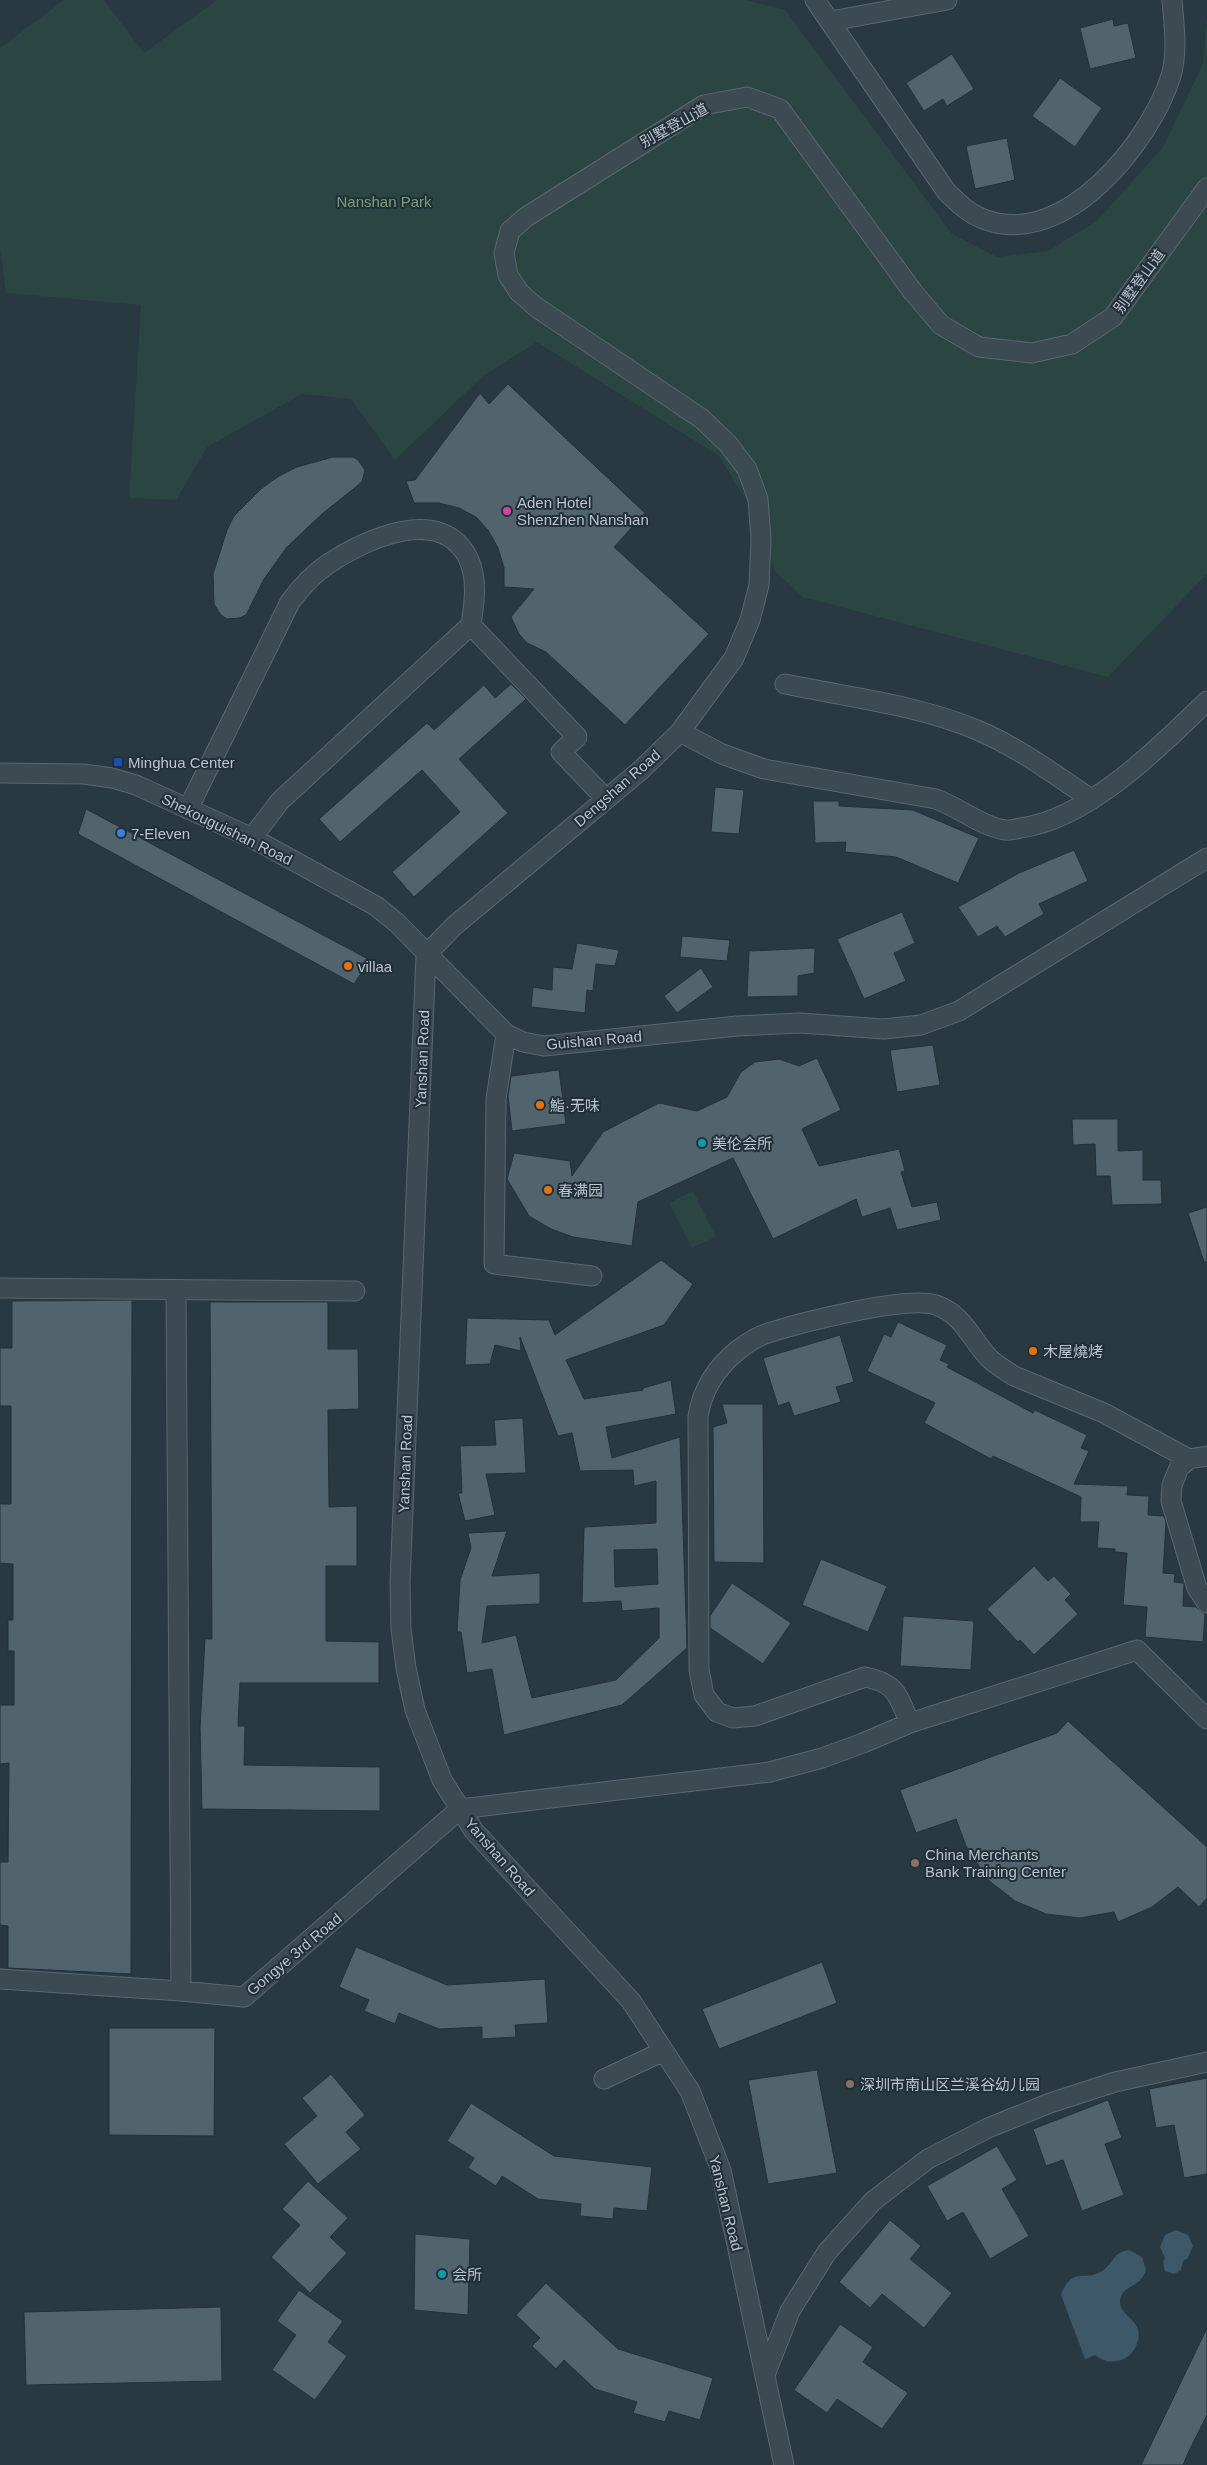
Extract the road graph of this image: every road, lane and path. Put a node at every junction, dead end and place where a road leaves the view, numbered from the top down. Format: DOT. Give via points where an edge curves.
graph roads {
  1 [pos="815,0"];
  2 [pos="947,0"];
  3 [pos="1172,0"];
  4 [pos="832,21"];
  5 [pos="1207,188"];
  6 [pos="759,585"];
  7 [pos="472,625"];
  8 [pos="785,684"];
  9 [pos="1207,701"];
  10 [pos="680,732"];
  11 [pos="0,774"];
  12 [pos="606,799"];
  13 [pos="1092,799"];
  14 [pos="188,809"];
  15 [pos="252,838"];
  16 [pos="1207,858"];
  17 [pos="426,955"];
  18 [pos="506,1034"];
  19 [pos="592,1276"];
  20 [pos="0,1288"];
  21 [pos="176,1290"];
  22 [pos="355,1291"];
  23 [pos="1198,1458"];
  24 [pos="1207,1602"];
  25 [pos="1207,1719"];
  26 [pos="910,1723"];
  27 [pos="460,1809"];
  28 [pos="0,1979"];
  29 [pos="181,1991"];
  30 [pos="664,2051"];
  31 [pos="1207,2062"];
  32 [pos="604,2079"];
  33 [pos="764,2374"];
  34 [pos="784,2465"];
  1 -- 4 [label="street"];
  2 -- 4 [label="street"];
  3 -- 4 [label="street" via="1175,56 1171,75 1154,115 1137,141 1110,174 1076,202 1056,213 1020,224 986,220 958,204 946,191"];
  5 -- 6 [label="street, 别墅登山道" via="1112,317 1072,344 1032,353 979,347 941,325 913,292 780,109 747,97 704,105 526,217 510,231 504,253 508,275 519,292 536,307 702,419 728,444 747,469 758,499 761,540"];
  6 -- 10 [label="street, Dengshan Road" via="750,620 734,658"];
  7 -- 12 [label="street" via="577,737 561,752"];
  7 -- 14 [label="street" via="475,588 469,561 460,546 446,535 432,530 402,530 328,564 304,584 290,602"];
  7 -- 15 [label="street" via="280,801"];
  8 -- 13 [label="street" via="941,717 979,730"];
  9 -- 13 [label="street" via="1160,746"];
  10 -- 12 [label="street, Dengshan Road"];
  10 -- 13 [label="street" via="722,754 764,770 936,799 1006,830 1044,824"];
  11 -- 14 [label="street, Shekouguishan Road" via="84,774 112,778 136,785"];
  12 -- 17 [label="street, Dengshan Road" via="454,926"];
  14 -- 15 [label="street, Shekouguishan Road"];
  15 -- 17 [label="street, Shekouguishan Road" via="376,906 397,923"];
  16 -- 18 [label="street, Guishan Road" via="959,1011 921,1024 884,1029 800,1023 737,1026 544,1046 523,1042"];
  17 -- 18 [label="street, Guishan Road"];
  17 -- 27 [label="street, Yanshan Road" via="400,1582 401,1629 418,1719 442,1780"];
  18 -- 19 [label="street" via="496,1098 494,1264"];
  20 -- 21 [label="street"];
  21 -- 22 [label="street"];
  21 -- 29 [label="street"];
  23 -- 24 [label="street" via="1179,1468 1172,1484 1171,1501 1197,1588"];
  23 -- 26 [label="street" via="1104,1413 1014,1376 988,1357 963,1322 934,1304 877,1306 766,1334 739,1349 705,1388 698,1417 699,1670 704,1695 717,1712 733,1718 755,1716 865,1677 884,1681 896,1692"];
  25 -- 26 [label="street" via="1137,1650"];
  26 -- 27 [label="street" via="863,1743 770,1772"];
  27 -- 29 [label="street, Gongye 3rd Road" via="244,1998"];
  27 -- 30 [label="street, Yanshan Road" via="487,1846 631,2000"];
  28 -- 29 [label="street, Gongye 3rd Road"];
  30 -- 32 [label="street"];
  30 -- 33 [label="street, Yanshan Road" via="690,2091 721,2170"];
  31 -- 33 [label="street" via="1114,2082 1050,2103 988,2128 928,2159 873,2201 827,2252 790,2311"];
  33 -- 34 [label="street, Yanshan Road"];
}
